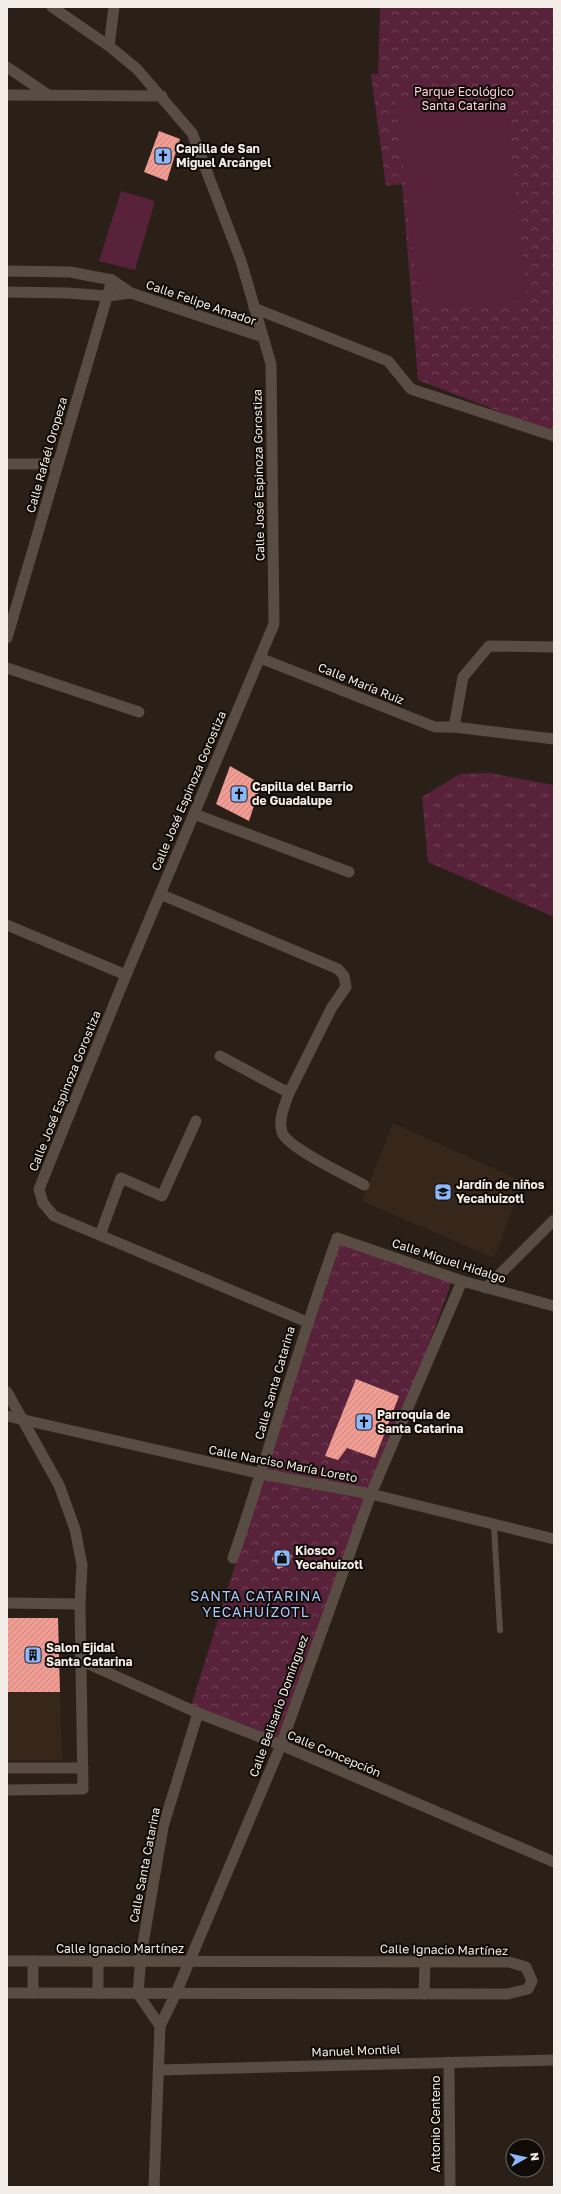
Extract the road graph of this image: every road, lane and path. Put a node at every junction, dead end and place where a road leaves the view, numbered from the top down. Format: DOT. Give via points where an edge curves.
graph roads {
  1 [pos="52,7"];
  2 [pos="114,7"];
  3 [pos="109,46"];
  4 [pos="7,67"];
  5 [pos="47,94"];
  6 [pos="7,95"];
  7 [pos="162,96"];
  8 [pos="7,271"];
  9 [pos="112,280"];
  10 [pos="7,292"];
  11 [pos="131,293"];
  12 [pos="108,296"];
  13 [pos="254,308"];
  14 [pos="263,337"];
  15 [pos="554,436"];
  16 [pos="7,464"];
  17 [pos="58,464"];
  18 [pos="7,638"];
  19 [pos="554,647"];
  20 [pos="260,658"];
  21 [pos="7,668"];
  22 [pos="139,712"];
  23 [pos="454,727"];
  24 [pos="554,739"];
  25 [pos="194,814"];
  26 [pos="349,872"];
  27 [pos="160,894"];
  28 [pos="7,925"];
  29 [pos="126,975"];
  30 [pos="220,1056"];
  31 [pos="289,1093"];
  32 [pos="196,1121"];
  33 [pos="364,1185"];
  34 [pos="554,1220"];
  35 [pos="100,1235"];
  36 [pos="337,1238"];
  37 [pos="462,1281"];
  38 [pos="486,1288"];
  39 [pos="554,1306"];
  40 [pos="307,1322"];
  41 [pos="7,1392"];
  42 [pos="7,1416"];
  43 [pos="24,1420"];
  44 [pos="262,1474"];
  45 [pos="371,1494"];
  46 [pos="494,1526"];
  47 [pos="554,1539"];
  48 [pos="233,1558"];
  49 [pos="7,1603"];
  50 [pos="80,1604"];
  51 [pos="500,1630"];
  52 [pos="82,1661"];
  53 [pos="198,1713"];
  54 [pos="281,1745"];
  55 [pos="7,1768"];
  56 [pos="82,1768"];
  57 [pos="7,1790"];
  58 [pos="554,1862"];
  59 [pos="7,1961"];
  60 [pos="33,1962"];
  61 [pos="98,1962"];
  62 [pos="140,1962"];
  63 [pos="190,1962"];
  64 [pos="425,1962"];
  65 [pos="7,1993"];
  66 [pos="33,1993"];
  67 [pos="98,1993"];
  68 [pos="176,1993"];
  69 [pos="138,1994"];
  70 [pos="424,1994"];
  71 [pos="160,2026"];
  72 [pos="554,2060"];
  73 [pos="449,2062"];
  74 [pos="159,2070"];
  75 [pos="154,2187"];
  76 [pos="450,2187"];
  1 -- 3 [label="street, Calle José Espinoza Gorostiza"];
  2 -- 3 [label="street"];
  3 -- 7 [label="street, Calle José Espinoza Gorostiza" via="137,68"];
  4 -- 5 [label="street"];
  5 -- 6 [label="street"];
  5 -- 7 [label="street"];
  7 -- 13 [label="street, Calle José Espinoza Gorostiza" via="192,133 241,261"];
  8 -- 9 [label="street, Calle Felipe Amador" via="70,272"];
  9 -- 11 [label="street, Calle Felipe Amador"];
  9 -- 12 [label="street, Calle Rafaél Oropeza"];
  10 -- 12 [label="street, Calle Felipe Amador"];
  11 -- 12 [label="street, Calle Felipe Amador"];
  11 -- 14 [label="street, Calle Felipe Amador"];
  12 -- 17 [label="street, Calle Rafaél Oropeza"];
  13 -- 14 [label="street, Calle José Espinoza Gorostiza"];
  13 -- 15 [label="street" via="388,361 411,389"];
  14 -- 20 [label="street, Calle José Espinoza Gorostiza" via="271,364 274,624"];
  16 -- 17 [label="street"];
  17 -- 18 [label="street, Calle Rafaél Oropeza"];
  19 -- 23 [label="street" via="489,646 463,677"];
  20 -- 23 [label="street, Calle María Ruiz" via="436,727"];
  20 -- 25 [label="street, Calle José Espinoza Gorostiza"];
  21 -- 22 [label="street"];
  23 -- 24 [label="street, Calle María Ruiz"];
  25 -- 26 [label="street"];
  25 -- 27 [label="street, Calle José Espinoza Gorostiza"];
  27 -- 29 [label="street, Calle José Espinoza Gorostiza"];
  27 -- 31 [label="street" via="338,969 344,976 346,987 332,1007"];
  28 -- 29 [label="street"];
  29 -- 35 [label="street, Calle José Espinoza Gorostiza" via="39,1189 43,1204 54,1216"];
  30 -- 31 [label="street"];
  31 -- 33 [label="street" via="280,1120 282,1133 292,1145"];
  32 -- 35 [label="street" via="162,1196 121,1178"];
  34 -- 38 [label="street"];
  35 -- 40 [label="street, Calle José Espinoza Gorostiza"];
  36 -- 37 [label="street, Calle Miguel Hidalgo"];
  36 -- 40 [label="street, Calle Santa Catarina"];
  37 -- 38 [label="street, Calle Miguel Hidalgo"];
  37 -- 45 [label="street, Calle Belisario Domínguez"];
  38 -- 39 [label="street, Calle Miguel Hidalgo"];
  40 -- 44 [label="street, Calle Santa Catarina"];
  41 -- 43 [label="street"];
  42 -- 43 [label="street, Calle Narciso María Loreto"];
  43 -- 44 [label="street, Calle Narciso María Loreto"];
  43 -- 50 [label="street" via="59,1484 75,1529 82,1565"];
  44 -- 45 [label="street, Calle Narciso María Loreto"];
  44 -- 48 [label="street, Calle Santa Catarina"];
  45 -- 46 [label="street, Calle Narciso María Loreto"];
  45 -- 54 [label="street, Calle Belisario Domínguez"];
  46 -- 47 [label="street, Calle Narciso María Loreto"];
  46 -- 51 [label="lane"];
  49 -- 50 [label="street"];
  50 -- 52 [label="street"];
  52 -- 53 [label="street, Calle Concepción"];
  52 -- 56 [label="street"];
  53 -- 54 [label="street, Calle Concepción"];
  53 -- 62 [label="street, Calle Santa Catarina" via="163,1827"];
  54 -- 58 [label="street, Calle Concepción"];
  54 -- 63 [label="street, Calle Belisario Domínguez"];
  55 -- 56 [label="street"];
  56 -- 57 [label="street" via="83,1789"];
  59 -- 60 [label="street, Calle Ignacio Martínez"];
  60 -- 61 [label="street, Calle Ignacio Martínez"];
  60 -- 66 [label="street"];
  61 -- 62 [label="street, Calle Ignacio Martínez"];
  61 -- 67 [label="street"];
  62 -- 63 [label="street, Calle Ignacio Martínez"];
  62 -- 69 [label="street, Calle Santa Catarina"];
  63 -- 64 [label="street, Calle Ignacio Martínez"];
  63 -- 68 [label="street, Calle Belisario Domínguez"];
  64 -- 70 [label="street"];
  64 -- 70 [label="street, Calle Ignacio Martínez" via="509,1962 526,1967 532,1981 528,1989 508,1994"];
  65 -- 66 [label="street, Calle Ignacio Martínez"];
  66 -- 67 [label="street, Calle Ignacio Martínez"];
  67 -- 69 [label="street, Calle Ignacio Martínez"];
  68 -- 69 [label="street, Calle Ignacio Martínez"];
  68 -- 70 [label="street, Calle Ignacio Martínez"];
  68 -- 71 [label="street, Calle Belisario Domínguez"];
  69 -- 71 [label="street"];
  71 -- 74 [label="street"];
  72 -- 73 [label="street, Manuel Montiel"];
  73 -- 74 [label="street, Manuel Montiel"];
  73 -- 76 [label="street, Antonio Centeno"];
  74 -- 75 [label="street"];
}
